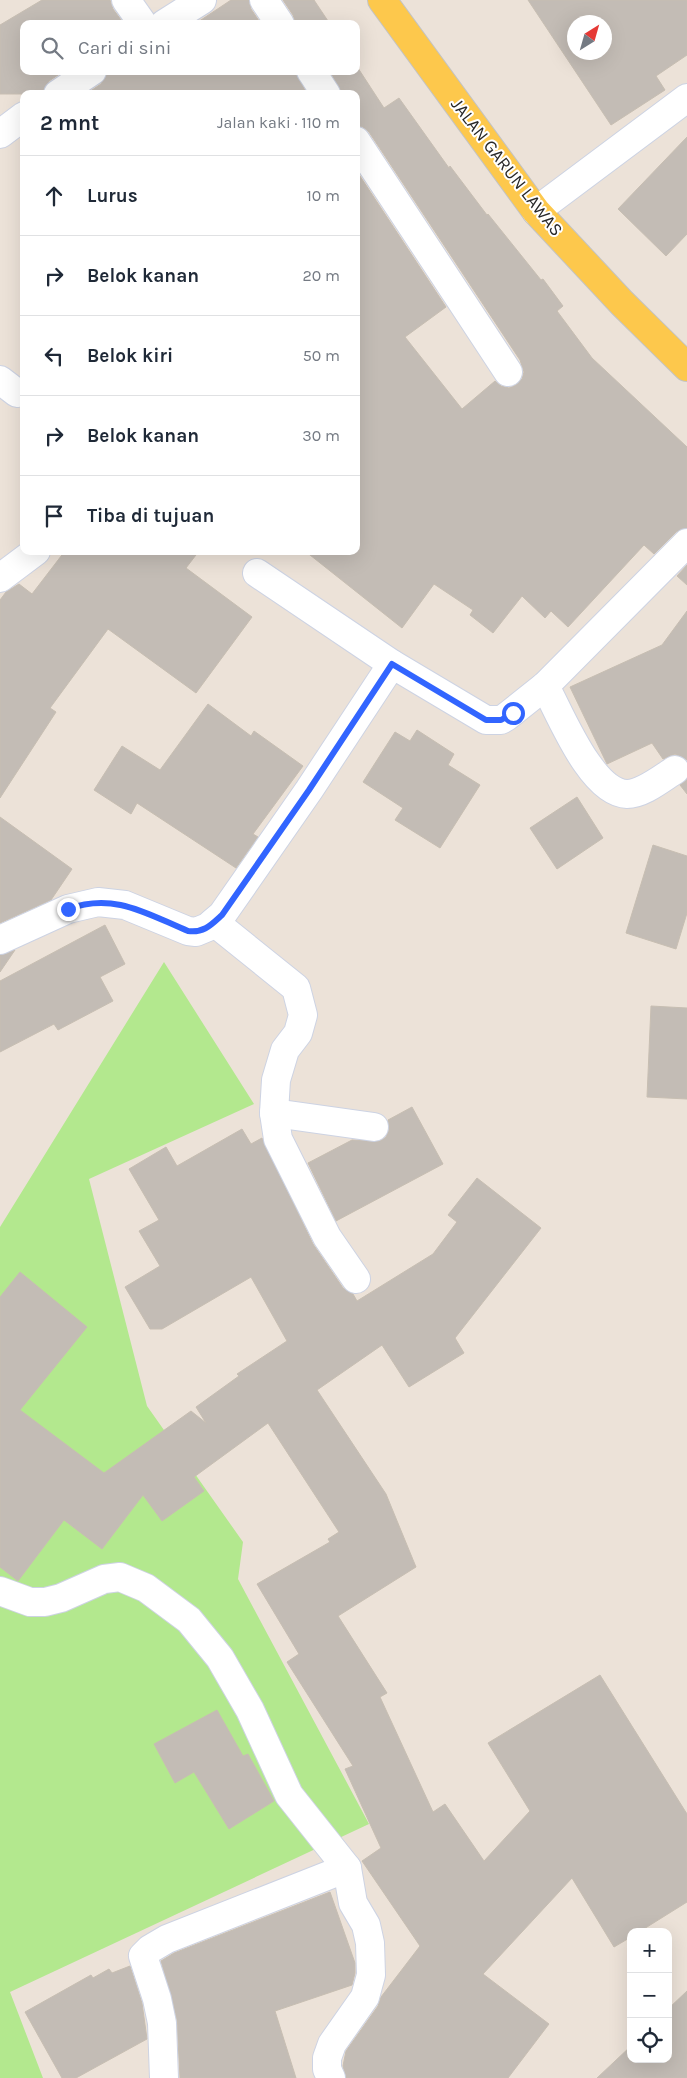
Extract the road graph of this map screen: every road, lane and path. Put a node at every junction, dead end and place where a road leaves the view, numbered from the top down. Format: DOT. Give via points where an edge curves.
graph roads {
  1 [pos="126,0"];
  2 [pos="202,0"];
  3 [pos="264,0"];
  4 [pos="382,0"];
  5 [pos="140,20"];
  6 [pos="170,20"];
  7 [pos="277,20"];
  8 [pos="86,75"];
  9 [pos="314,75"];
  10 [pos="64,90"];
  11 [pos="323,90"];
  12 [pos="687,98"];
  13 [pos="20,119"];
  14 [pos="0,134"];
  15 [pos="360,146"];
  16 [pos="536,210"];
  17 [pos="687,366"];
  18 [pos="508,372"];
  19 [pos="687,543"];
  20 [pos="31,555"];
  21 [pos="257,573"];
  22 [pos="0,578"];
  23 [pos="392,664"];
  24 [pos="545,686"];
  25 [pos="675,770"];
  26 [pos="214,922"];
  27 [pos="0,940"];
  28 [pos="274,1113"];
  29 [pos="374,1127"];
  30 [pos="356,1279"];
  31 [pos="0,1591"];
  32 [pos="347,1868"];
  33 [pos="164,2078"];
  34 [pos="331,2078"];
  1 -- 5 [label="street"];
  2 -- 6 [label="street"];
  3 -- 7 [label="street"];
  4 -- 16 [label="main road, JALAN GARUN LAWAS"];
  8 -- 10 [label="street"];
  9 -- 11 [label="street"];
  12 -- 16 [label="street"];
  13 -- 14 [label="street"];
  15 -- 18 [label="street"];
  16 -- 17 [label="main road, JALAN GARUN LAWAS" via="622,303"];
  19 -- 24 [label="street"];
  20 -- 22 [label="street"];
  21 -- 23 [label="street"];
  23 -- 24 [label="street" via="486,720 506,718"];
  23 -- 26 [label="street" via="309,790"];
  24 -- 25 [label="street" via="579,750 603,784 620,792 632,793"];
  26 -- 27 [label="street" via="202,931 188,931 125,905 98,902 68,909"];
  26 -- 28 [label="street" via="296,988 300,1000 303,1015 298,1033 285,1050 276,1080"];
  28 -- 29 [label="street"];
  28 -- 30 [label="street" via="278,1139 288,1163 327,1237"];
  31 -- 32 [label="street" via="30,1602 45,1602 104,1579 120,1577 146,1588 189,1620 220,1658 250,1710 290,1795"];
  32 -- 33 [label="street" via="167,1939 143,1956 162,2023"];
  32 -- 34 [label="street" via="353,1903 366,1926 370,1943 371,1975 365,1997 332,2044 327,2058"];
}
